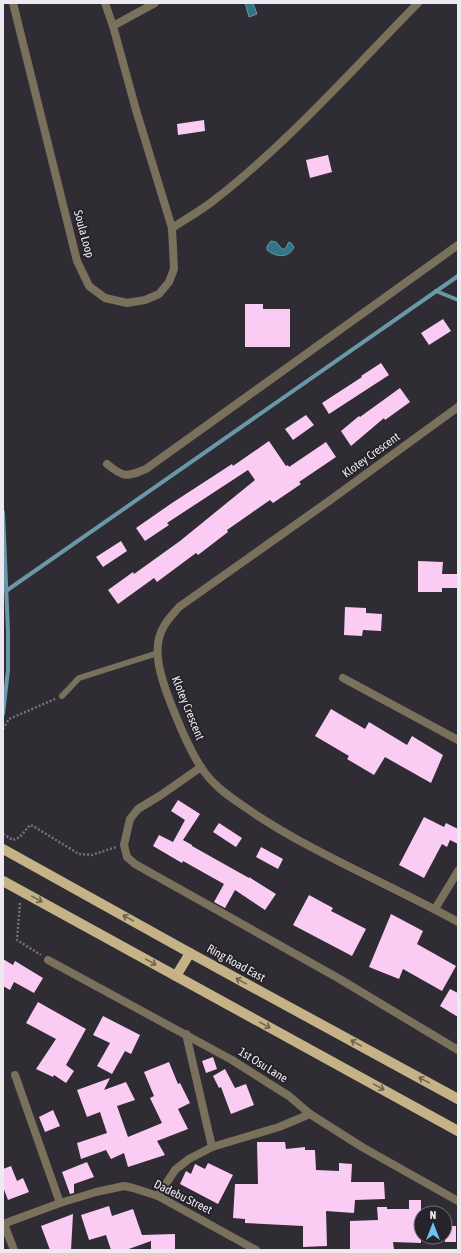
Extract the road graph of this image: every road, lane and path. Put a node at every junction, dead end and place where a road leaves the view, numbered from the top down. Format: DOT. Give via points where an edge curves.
graph roads {
  1 [pos="13,3"];
  2 [pos="105,3"];
  3 [pos="155,3"];
  4 [pos="418,3"];
  5 [pos="113,26"];
  6 [pos="172,228"];
  7 [pos="458,245"];
  8 [pos="458,407"];
  9 [pos="107,464"];
  10 [pos="158,653"];
  11 [pos="343,678"];
  12 [pos="62,696"];
  13 [pos="3,729"];
  14 [pos="458,740"];
  15 [pos="201,767"];
  16 [pos="3,834"];
  17 [pos="124,845"];
  18 [pos="3,849"];
  19 [pos="458,871"];
  20 [pos="3,881"];
  21 [pos="21,891"];
  22 [pos="435,910"];
  23 [pos="458,922"];
  24 [pos="190,953"];
  25 [pos="48,960"];
  26 [pos="176,976"];
  27 [pos="186,1034"];
  28 [pos="458,1050"];
  29 [pos="15,1076"];
  30 [pos="458,1099"];
  31 [pos="310,1114"];
  32 [pos="458,1131"];
  33 [pos="212,1148"];
  34 [pos="158,1196"];
  35 [pos="458,1201"];
  36 [pos="60,1203"];
  37 [pos="4,1224"];
  38 [pos="252,1249"];
  39 [pos="14,1250"];
  1 -- 6 [label="street, Soula Loop" via="77,262 89,286 105,298 127,303 159,294 169,282 174,269"];
  2 -- 5 [label="street, Soula Loop"];
  3 -- 5 [label="street"];
  4 -- 6 [label="street" via="300,124 254,167 212,202"];
  5 -- 6 [label="street, Soula Loop"];
  7 -- 9 [label="street" via="146,469 131,475 119,474"];
  8 -- 10 [label="street, Klotey Crescent" via="179,606 163,626 157,646"];
  10 -- 12 [label="lane" via="79,678"];
  10 -- 15 [label="street, Klotey Crescent" via="164,686 180,726"];
  11 -- 14 [label="street"];
  12 -- 13 [label="path" via="9,719"];
  15 -- 17 [label="street" via="138,809 130,819"];
  15 -- 22 [label="street, Klotey Crescent" via="222,792 275,827"];
  16 -- 17 [label="path" via="13,840 20,837 30,825 79,854 92,855"];
  17 -- 28 [label="street" via="128,857 135,864 338,978"];
  24 -- 18 [label="main road, Ring Road East, one-way"];
  19 -- 22 [label="street"];
  20 -- 21 [label="main road"];
  21 -- 25 [label="path" via="17,940"];
  21 -- 26 [label="main road, one-way"];
  22 -- 23 [label="street, Klotey Crescent"];
  24 -- 26 [label="main road"];
  30 -- 24 [label="main road, Ring Road East, one-way"];
  25 -- 27 [label="street, 1st Osu Lane"];
  26 -- 32 [label="main road, one-way"];
  27 -- 31 [label="street, 1st Osu Lane" via="274,1086"];
  27 -- 33 [label="street"];
  29 -- 36 [label="street"];
  31 -- 33 [label="street" via="279,1127"];
  31 -- 35 [label="street, 1st Osu Lane" via="362,1148"];
  33 -- 34 [label="street" via="188,1159 175,1170"];
  34 -- 36 [label="street, Dadebu Street" via="124,1186"];
  34 -- 38 [label="street, Dadebu Street"];
  36 -- 37 [label="street, Dadebu Street"];
  37 -- 39 [label="street"];
}
